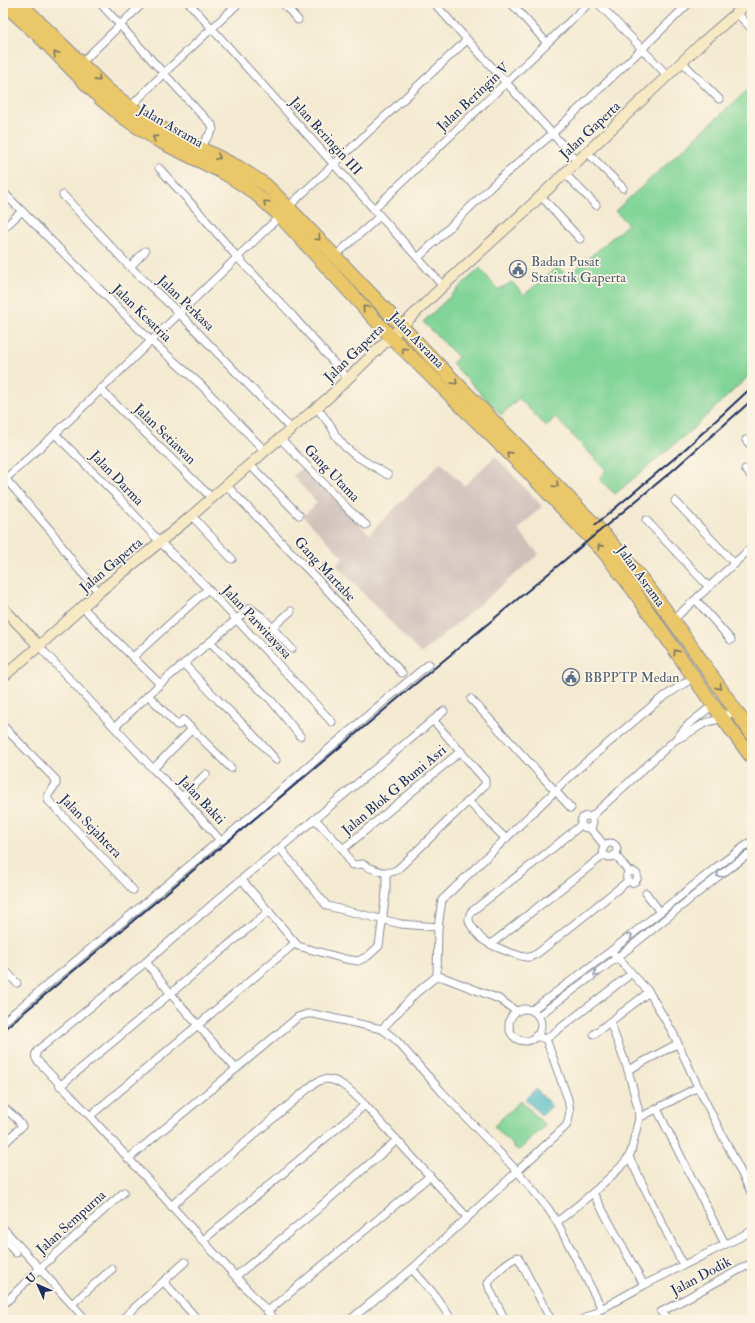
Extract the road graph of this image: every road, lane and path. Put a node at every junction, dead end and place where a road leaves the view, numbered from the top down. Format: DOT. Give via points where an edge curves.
graph roads {
  1 [pos="3,3"];
  2 [pos="20,3"];
  3 [pos="100,3"];
  4 [pos="142,3"];
  5 [pos="189,3"];
  6 [pos="239,3"];
  7 [pos="283,3"];
  8 [pos="434,3"];
  9 [pos="511,3"];
  10 [pos="589,3"];
  11 [pos="598,3"];
  12 [pos="689,3"];
  13 [pos="745,6"];
  14 [pos="298,20"];
  15 [pos="120,26"];
  16 [pos="212,28"];
  17 [pos="752,29"];
  18 [pos="467,40"];
  19 [pos="547,43"];
  20 [pos="642,50"];
  21 [pos="682,62"];
  22 [pos="81,63"];
  23 [pos="164,73"];
  24 [pos="668,76"];
  25 [pos="506,83"];
  26 [pos="720,99"];
  27 [pos="130,108"];
  28 [pos="552,134"];
  29 [pos="200,148"];
  30 [pos="587,152"];
  31 [pos="577,161"];
  32 [pos="334,164"];
  33 [pos="159,168"];
  34 [pos="564,173"];
  35 [pos="623,188"];
  36 [pos="3,192"];
  37 [pos="63,194"];
  38 [pos="541,196"];
  39 [pos="596,205"];
  40 [pos="374,209"];
  41 [pos="22,211"];
  42 [pos="284,211"];
  43 [pos="380,216"];
  44 [pos="3,229"];
  45 [pos="580,239"];
  46 [pos="145,251"];
  47 [pos="335,256"];
  48 [pos="237,257"];
  49 [pos="418,258"];
  50 [pos="130,267"];
  51 [pos="443,286"];
  52 [pos="180,314"];
  53 [pos="401,326"];
  54 [pos="391,337"];
  55 [pos="151,341"];
  56 [pos="348,380"];
  57 [pos="100,389"];
  58 [pos="321,404"];
  59 [pos="291,429"];
  60 [pos="55,434"];
  61 [pos="280,438"];
  62 [pos="746,440"];
  63 [pos="752,447"];
  64 [pos="265,451"];
  65 [pos="250,465"];
  66 [pos="745,469"];
  67 [pos="388,474"];
  68 [pos="752,478"];
  69 [pos="4,479"];
  70 [pos="226,485"];
  71 [pos="212,498"];
  72 [pos="676,501"];
  73 [pos="299,515"];
  74 [pos="192,516"];
  75 [pos="646,520"];
  76 [pos="366,525"];
  77 [pos="160,542"];
  78 [pos="752,547"];
  79 [pos="232,559"];
  80 [pos="734,564"];
  81 [pos="709,587"];
  82 [pos="208,589"];
  83 [pos="99,592"];
  84 [pos="696,600"];
  85 [pos="3,608"];
  86 [pos="83,608"];
  87 [pos="291,611"];
  88 [pos="237,619"];
  89 [pos="672,621"];
  90 [pos="272,628"];
  91 [pos="731,640"];
  92 [pos="210,642"];
  93 [pos="40,646"];
  94 [pos="292,649"];
  95 [pos="133,657"];
  96 [pos="184,664"];
  97 [pos="429,664"];
  98 [pos="402,673"];
  99 [pos="3,677"];
  100 [pos="688,680"];
  101 [pos="160,684"];
  102 [pos="148,695"];
  103 [pos="471,699"];
  104 [pos="713,705"];
  105 [pos="735,710"];
  106 [pos="444,711"];
  107 [pos="700,715"];
  108 [pos="724,718"];
  109 [pos="433,720"];
  110 [pos="332,722"];
  111 [pos="705,723"];
  112 [pos="3,726"];
  113 [pos="115,727"];
  114 [pos="192,729"];
  115 [pos="752,734"];
  116 [pos="300,736"];
  117 [pos="676,739"];
  118 [pos="461,751"];
  119 [pos="752,758"];
  120 [pos="276,760"];
  121 [pos="230,768"];
  122 [pos="153,769"];
  123 [pos="206,774"];
  124 [pos="555,791"];
  125 [pos="182,797"];
  126 [pos="468,801"];
  127 [pos="571,808"];
  128 [pos="591,817"];
  129 [pos="315,819"];
  130 [pos="581,825"];
  131 [pos="590,828"];
  132 [pos="506,839"];
  133 [pos="220,840"];
  134 [pos="749,843"];
  135 [pos="605,846"];
  136 [pos="280,848"];
  137 [pos="343,849"];
  138 [pos="751,852"];
  139 [pos="615,854"];
  140 [pos="604,855"];
  141 [pos="732,855"];
  142 [pos="737,862"];
  143 [pos="386,872"];
  144 [pos="629,872"];
  145 [pos="242,880"];
  146 [pos="628,881"];
  147 [pos="133,890"];
  148 [pos="646,892"];
  149 [pos="269,911"];
  150 [pos="660,912"];
  151 [pos="383,920"];
  152 [pos="438,927"];
  153 [pos="294,943"];
  154 [pos="491,944"];
  155 [pos="611,951"];
  156 [pos="618,957"];
  157 [pos="146,962"];
  158 [pos="3,968"];
  159 [pos="437,976"];
  160 [pos="627,977"];
  161 [pos="17,983"];
  162 [pos="649,992"];
  163 [pos="171,994"];
  164 [pos="532,1010"];
  165 [pos="516,1011"];
  166 [pos="538,1016"];
  167 [pos="3,1022"];
  168 [pos="610,1022"];
  169 [pos="198,1024"];
  170 [pos="382,1029"];
  171 [pos="594,1034"];
  172 [pos="536,1036"];
  173 [pos="546,1039"];
  174 [pos="677,1044"];
  175 [pos="236,1068"];
  176 [pos="628,1070"];
  177 [pos="60,1086"];
  178 [pos="698,1087"];
  179 [pos="365,1106"];
  180 [pos="3,1107"];
  181 [pos="657,1109"];
  182 [pos="90,1116"];
  183 [pos="639,1118"];
  184 [pos="397,1140"];
  185 [pos="3,1146"];
  186 [pos="629,1157"];
  187 [pos="128,1159"];
  188 [pos="518,1172"];
  189 [pos="430,1176"];
  190 [pos="124,1192"];
  191 [pos="593,1193"];
  192 [pos="752,1194"];
  193 [pos="171,1206"];
  194 [pos="467,1217"];
  195 [pos="557,1222"];
  196 [pos="3,1228"];
  197 [pos="752,1231"];
  198 [pos="3,1238"];
  199 [pos="202,1241"];
  200 [pos="725,1244"];
  201 [pos="16,1253"];
  202 [pos="185,1262"];
  203 [pos="752,1263"];
  204 [pos="683,1265"];
  205 [pos="39,1268"];
  206 [pos="112,1269"];
  207 [pos="412,1269"];
  208 [pos="236,1276"];
  209 [pos="164,1282"];
  210 [pos="644,1285"];
  211 [pos="72,1304"];
  212 [pos="3,1305"];
  213 [pos="602,1309"];
  214 [pos="268,1311"];
  215 [pos="450,1319"];
  216 [pos="86,1320"];
  217 [pos="121,1320"];
  218 [pos="198,1320"];
  219 [pos="275,1320"];
  220 [pos="350,1320"];
  221 [pos="505,1320"];
  222 [pos="551,1320"];
  223 [pos="582,1320"];
  224 [pos="669,1320"];
  42 -- 1 [label="highway, Jalan Asrama, one-way" via="224,173 159,141 124,118 101,99"];
  2 -- 22 [label="highway, Jalan Asrama"];
  3 -- 15 [label="street"];
  4 -- 15 [label="street"];
  5 -- 16 [label="street, Jalan Beringin III"];
  6 -- 16 [label="street"];
  7 -- 14 [label="street"];
  8 -- 18 [label="street"];
  9 -- 19 [label="street"];
  10 -- 19 [label="street, Jalan Beringin V"];
  11 -- 20 [label="street"];
  12 -- 20 [label="street"];
  13 -- 17 [label="street"];
  13 -- 21 [label="street, Jalan Gaperta"];
  15 -- 22 [label="street"];
  15 -- 23 [label="street"];
  16 -- 23 [label="street"];
  16 -- 32 [label="street, Jalan Beringin III"];
  18 -- 25 [label="street"];
  18 -- 32 [label="street"];
  19 -- 25 [label="street, Jalan Beringin V"];
  20 -- 24 [label="street"];
  20 -- 28 [label="street"];
  21 -- 24 [label="street, Jalan Gaperta"];
  21 -- 26 [label="street"];
  22 -- 27 [label="highway, Jalan Asrama, one-way"];
  23 -- 27 [label="street"];
  23 -- 29 [label="street" via="212,125"];
  24 -- 30 [label="street, Jalan Gaperta"];
  25 -- 28 [label="street"];
  25 -- 40 [label="street, Jalan Beringin V"];
  27 -- 29 [label="highway, Jalan Asrama" via="166,131"];
  28 -- 31 [label="street"];
  28 -- 49 [label="street" via="496,182"];
  29 -- 42 [label="highway, Jalan Asrama, one-way" via="238,167 266,185"];
  30 -- 31 [label="street, Jalan Gaperta"];
  30 -- 35 [label="street"];
  31 -- 34 [label="street, Jalan Gaperta"];
  32 -- 40 [label="street, Jalan Beringin III"];
  32 -- 42 [label="street"];
  33 -- 48 [label="street"];
  34 -- 38 [label="street, Jalan Gaperta"];
  34 -- 39 [label="street"];
  36 -- 41 [label="street, Jalan Kesatria"];
  37 -- 50 [label="street, Jalan Perkasa"];
  38 -- 45 [label="street"];
  38 -- 51 [label="street, Jalan Gaperta"];
  40 -- 43 [label="street, Jalan Beringin III"];
  41 -- 44 [label="street"];
  41 -- 55 [label="street, Jalan Kesatria"];
  42 -- 47 [label="highway, Jalan Asrama, one-way"];
  42 -- 48 [label="street"];
  54 -- 42 [label="highway, Jalan Asrama, one-way"];
  43 -- 47 [label="street"];
  43 -- 49 [label="street, Jalan Beringin III"];
  46 -- 50 [label="street"];
  47 -- 53 [label="highway, Jalan Asrama"];
  48 -- 52 [label="street"];
  48 -- 56 [label="street"];
  49 -- 51 [label="street, Jalan Beringin III"];
  50 -- 52 [label="street, Jalan Perkasa"];
  51 -- 53 [label="street, Jalan Gaperta"];
  52 -- 55 [label="street"];
  52 -- 59 [label="street, Jalan Perkasa"];
  53 -- 54 [label="street, Jalan Gaperta"];
  53 -- 89 [label="highway, Jalan Asrama, one-way" via="601,531"];
  54 -- 56 [label="street, Jalan Gaperta"];
  100 -- 54 [label="highway, Jalan Asrama, one-way" via="634,591 603,551 528,472"];
  55 -- 57 [label="street"];
  55 -- 64 [label="street, Jalan Kesatria" via="200,384"];
  56 -- 58 [label="street, Jalan Gaperta"];
  57 -- 60 [label="street"];
  57 -- 71 [label="street, Jalan Setiawan"];
  58 -- 59 [label="street, Jalan Gaperta"];
  58 -- 67 [label="street" via="336,436 345,447"];
  59 -- 61 [label="street, Jalan Gaperta"];
  60 -- 69 [label="street"];
  60 -- 77 [label="street, Jalan Darma"];
  61 -- 64 [label="street, Jalan Gaperta"];
  61 -- 76 [label="street, Gang Utama"];
  62 -- 63 [label="street"];
  64 -- 65 [label="street, Jalan Gaperta"];
  65 -- 70 [label="street, Jalan Gaperta"];
  65 -- 73 [label="street"];
  66 -- 68 [label="street"];
  69 -- 83 [label="street" via="52,531 76,566"];
  70 -- 71 [label="street, Jalan Gaperta"];
  70 -- 98 [label="street, Gang Martabe" via="318,580"];
  71 -- 74 [label="street, Jalan Gaperta"];
  72 -- 80 [label="street"];
  74 -- 77 [label="street, Jalan Gaperta"];
  74 -- 79 [label="street"];
  75 -- 81 [label="street"];
  77 -- 82 [label="street, Jalan Parwitayasa"];
  77 -- 83 [label="street, Jalan Gaperta"];
  78 -- 80 [label="street"];
  80 -- 81 [label="street"];
  81 -- 84 [label="street"];
  82 -- 88 [label="street, Jalan Parwitayasa"];
  82 -- 95 [label="street"];
  83 -- 86 [label="street, Jalan Gaperta"];
  84 -- 89 [label="street"];
  84 -- 91 [label="street"];
  85 -- 93 [label="street, Jalan Bakti"];
  86 -- 93 [label="street, Jalan Gaperta"];
  86 -- 95 [label="street"];
  87 -- 90 [label="street"];
  88 -- 90 [label="street" via="250,608"];
  88 -- 92 [label="street"];
  88 -- 110 [label="street, Jalan Parwitayasa"];
  89 -- 105 [label="highway, Jalan Asrama, one-way"];
  90 -- 94 [label="street"];
  92 -- 96 [label="street"];
  92 -- 116 [label="street" via="268,697"];
  93 -- 99 [label="street, Jalan Gaperta"];
  93 -- 113 [label="street, Jalan Bakti"];
  95 -- 101 [label="street"];
  96 -- 101 [label="street"];
  96 -- 120 [label="street"];
  97 -- 133 [label="street"];
  100 -- 104 [label="highway, Jalan Asrama"];
  100 -- 124 [label="street" via="659,700"];
  101 -- 102 [label="street"];
  102 -- 113 [label="street"];
  102 -- 114 [label="street" via="176,724 183,720"];
  103 -- 124 [label="street"];
  104 -- 107 [label="street"];
  104 -- 108 [label="highway, Jalan Asrama"];
  105 -- 108 [label="street"];
  105 -- 115 [label="highway, Jalan Asrama"];
  106 -- 109 [label="street"];
  107 -- 111 [label="street"];
  107 -- 117 [label="street"];
  108 -- 111 [label="street"];
  108 -- 119 [label="highway, Jalan Asrama"];
  109 -- 118 [label="street"];
  109 -- 129 [label="street"];
  111 -- 117 [label="street"];
  112 -- 147 [label="street, Jalan Sejahtera" via="56,780 48,794 48,800"];
  113 -- 122 [label="street, Jalan Bakti"];
  114 -- 121 [label="street"];
  114 -- 122 [label="street"];
  117 -- 128 [label="street"];
  118 -- 126 [label="street" via="486,782"];
  118 -- 137 [label="street, Jalan Blok G Bumi Asri"];
  122 -- 125 [label="street, Jalan Bakti"];
  123 -- 125 [label="street"];
  124 -- 127 [label="street"];
  124 -- 132 [label="street"];
  125 -- 133 [label="street, Jalan Bakti"];
  126 -- 132 [label="street"];
  126 -- 143 [label="street" via="398,869 391,873"];
  128 -- 130 [label="street" via="584,816"];
  128 -- 131 [label="street" via="594,823"];
  129 -- 136 [label="street"];
  129 -- 137 [label="street"];
  130 -- 131 [label="street"];
  130 -- 154 [label="street" via="471,912 468,919 471,925 482,939"];
  131 -- 135 [label="street"];
  132 -- 152 [label="street" via="442,900"];
  133 -- 167 [label="street, Jalan Bakti"];
  134 -- 141 [label="street"];
  135 -- 139 [label="street" via="614,845"];
  135 -- 140 [label="street"];
  136 -- 145 [label="street"];
  136 -- 151 [label="street" via="327,906"];
  137 -- 143 [label="street" via="352,865 363,864 370,869"];
  138 -- 142 [label="street"];
  139 -- 140 [label="street" via="612,857"];
  139 -- 144 [label="street"];
  140 -- 154 [label="street"];
  141 -- 142 [label="street"];
  141 -- 150 [label="street"];
  142 -- 156 [label="street, one-way"];
  143 -- 151 [label="street"];
  144 -- 146 [label="street"];
  144 -- 146 [label="street" via="635,872 638,878 634,883"];
  145 -- 149 [label="street"];
  145 -- 157 [label="street"];
  146 -- 154 [label="street" via="534,955 527,957"];
  148 -- 150 [label="street"];
  149 -- 153 [label="street"];
  149 -- 163 [label="street"];
  155 -- 150 [label="street, one-way"];
  151 -- 152 [label="street"];
  151 -- 153 [label="street" via="379,946 358,961"];
  152 -- 159 [label="street"];
  153 -- 169 [label="street"];
  155 -- 156 [label="street"];
  155 -- 164 [label="street"];
  156 -- 162 [label="street"];
  156 -- 166 [label="street, one-way"];
  157 -- 163 [label="street"];
  157 -- 177 [label="street" via="38,1050 36,1058"];
  158 -- 161 [label="street"];
  159 -- 165 [label="street" via="499,999"];
  159 -- 170 [label="street" via="416,993"];
  160 -- 173 [label="street"];
  162 -- 168 [label="street"];
  162 -- 174 [label="street"];
  163 -- 169 [label="street"];
  163 -- 177 [label="street"];
  164 -- 165 [label="street"];
  164 -- 166 [label="street"];
  165 -- 172 [label="street" via="510,1019 512,1034 521,1040"];
  166 -- 172 [label="street" via="540,1027"];
  168 -- 171 [label="street"];
  168 -- 176 [label="street"];
  169 -- 175 [label="street"];
  169 -- 182 [label="street"];
  170 -- 175 [label="street" via="314,1014 302,1015"];
  170 -- 188 [label="street" via="396,1040"];
  172 -- 173 [label="street"];
  173 -- 188 [label="street" via="568,1098 568,1122 564,1130"];
  174 -- 176 [label="street"];
  174 -- 178 [label="street"];
  175 -- 187 [label="street"];
  176 -- 183 [label="street"];
  177 -- 182 [label="street"];
  178 -- 181 [label="street"];
  178 -- 192 [label="street"];
  179 -- 184 [label="street"];
  179 -- 193 [label="street" via="341,1083 321,1080"];
  179 -- 199 [label="street"];
  180 -- 185 [label="street" via="22,1126"];
  181 -- 183 [label="street"];
  181 -- 200 [label="street"];
  182 -- 187 [label="street"];
  183 -- 186 [label="street"];
  184 -- 189 [label="street"];
  184 -- 208 [label="street"];
  186 -- 191 [label="street"];
  186 -- 204 [label="street"];
  187 -- 193 [label="street"];
  188 -- 194 [label="street"];
  188 -- 195 [label="street"];
  189 -- 194 [label="street"];
  189 -- 214 [label="street"];
  190 -- 205 [label="street, Jalan Sempurna"];
  191 -- 195 [label="street"];
  191 -- 210 [label="street"];
  193 -- 199 [label="street"];
  194 -- 207 [label="street"];
  195 -- 213 [label="street"];
  196 -- 205 [label="street"];
  197 -- 200 [label="street"];
  198 -- 201 [label="street"];
  199 -- 208 [label="street"];
  200 -- 204 [label="street"];
  202 -- 209 [label="street"];
  203 -- 224 [label="street, Jalan Dodik" via="662,1312"];
  204 -- 210 [label="street"];
  205 -- 211 [label="street"];
  205 -- 212 [label="street, Jalan Sempurna"];
  206 -- 211 [label="street"];
  207 -- 215 [label="street" via="433,1293"];
  207 -- 220 [label="street"];
  208 -- 214 [label="street"];
  209 -- 217 [label="street"];
  209 -- 218 [label="street"];
  210 -- 213 [label="street"];
  211 -- 216 [label="street"];
  213 -- 223 [label="street"];
  214 -- 219 [label="street"];
  221 -- 222 [label="street" via="488,1285 491,1278 518,1257"];
}
